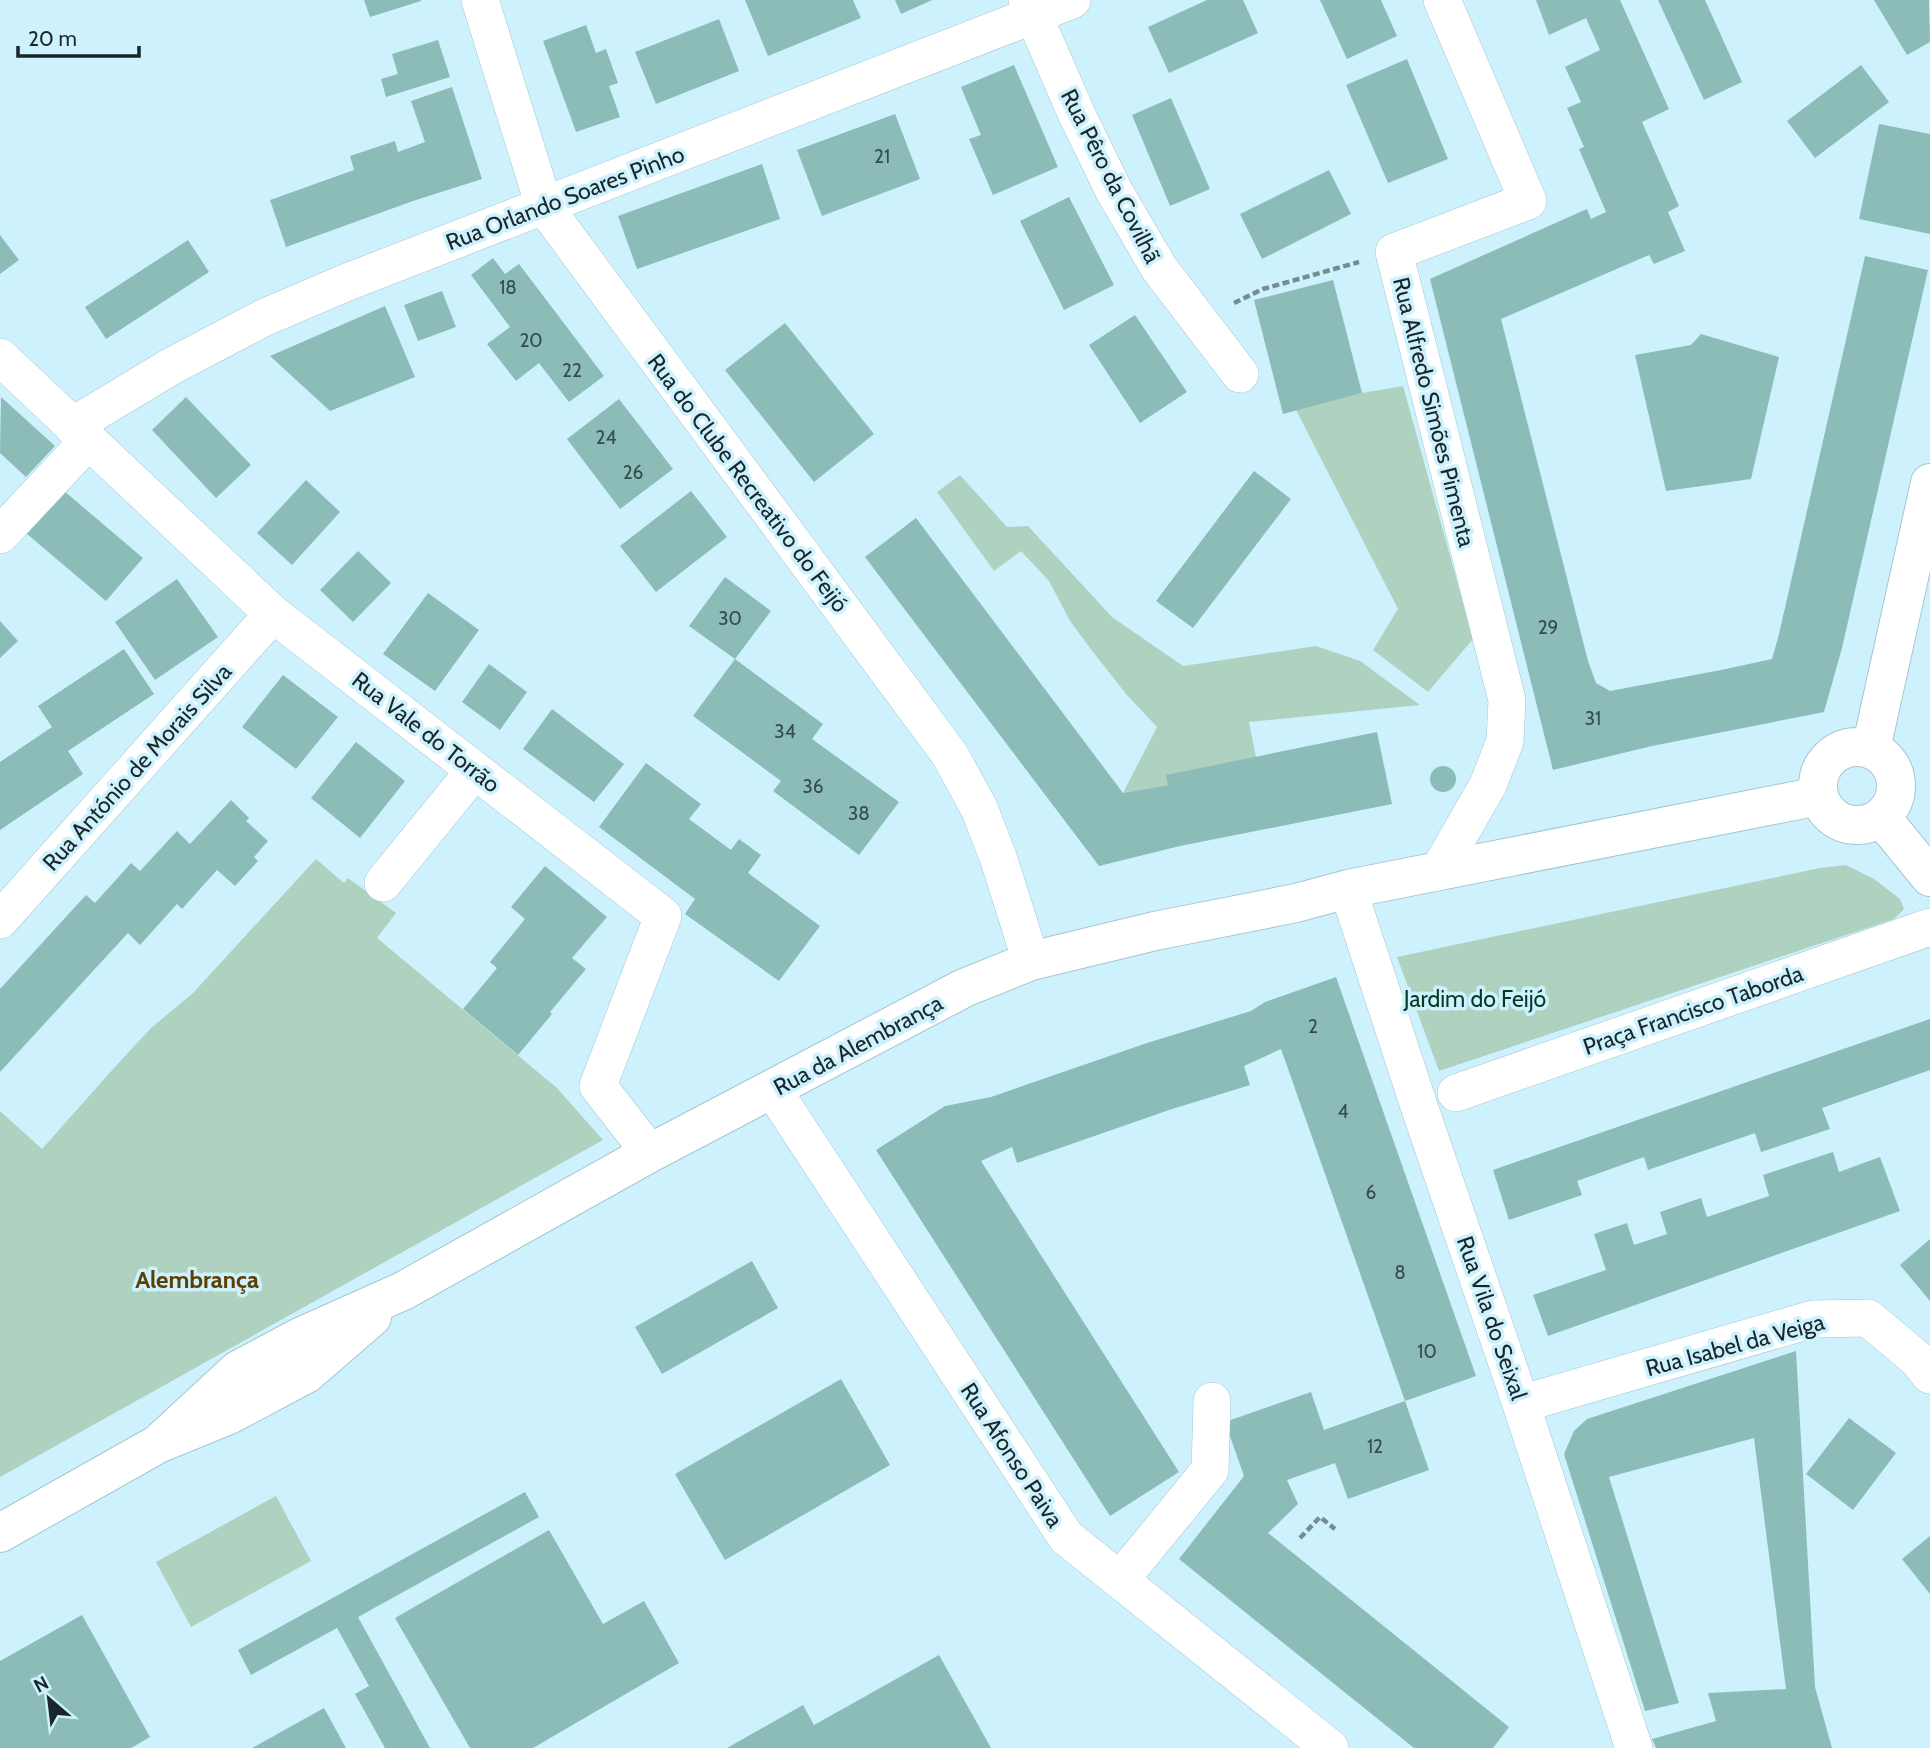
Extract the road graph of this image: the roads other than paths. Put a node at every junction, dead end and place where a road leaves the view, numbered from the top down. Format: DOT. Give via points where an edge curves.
graph roads {
  1 [pos="480,0"];
  2 [pos="1072,0"];
  3 [pos="1442,0"];
  4 [pos="1030,8"];
  5 [pos="544,206"];
  6 [pos="0,357"];
  7 [pos="1240,374"];
  8 [pos="80,434"];
  9 [pos="1930,482"];
  10 [pos="0,535"];
  11 [pos="273,614"];
  12 [pos="1871,749"];
  13 [pos="475,770"];
  14 [pos="1819,796"];
  15 [pos="1881,817"];
  16 [pos="1438,872"];
  17 [pos="1930,877"];
  18 [pos="383,883"];
  19 [pos="1348,889"];
  20 [pos="0,920"];
  21 [pos="1930,928"];
  22 [pos="1031,961"];
  23 [pos="773,1090"];
  24 [pos="1456,1093"];
  25 [pos="650,1153"];
  26 [pos="1930,1375"];
  27 [pos="1212,1401"];
  28 [pos="1521,1404"];
  29 [pos="0,1533"];
  30 [pos="1120,1580"];
  31 [pos="1631,1747"];
  32 [pos="1330,1748"];
  1 -- 5 [label="street, Rua do Clube Recreativo do Feijó"];
  2 -- 4 [label="street, Rua Orlando Soares Pinho"];
  3 -- 16 [label="street, Rua Alfredo Simões Pimenta" via="1528,201 1394,252 1507,700 1505,741 1488,785"];
  4 -- 5 [label="street, Rua Orlando Soares Pinho"];
  4 -- 7 [label="street, Rua Pêro da Covilhã" via="1114,191 1159,268"];
  5 -- 8 [label="street, Rua Orlando Soares Pinho" via="263,318 170,367"];
  5 -- 22 [label="street, Rua do Clube Recreativo do Feijó" via="950,755 979,808"];
  6 -- 8 [label="street, Rua Vale do Torrão"];
  8 -- 10 [label="street, Rua Orlando Soares Pinho"];
  8 -- 11 [label="street, Rua Vale do Torrão"];
  9 -- 12 [label="main road"];
  11 -- 13 [label="street, Rua Vale do Torrão"];
  11 -- 20 [label="street, Rua António de Morais Silva"];
  12 -- 14 [label="main road" via="1843,749 1831,757 1821,768"];
  12 -- 15 [label="main road" via="1891,767 1895,780 1895,794"];
  13 -- 18 [label="street"];
  13 -- 25 [label="street, Rua Vale do Torrão" via="663,916 598,1086"];
  14 -- 15 [label="main road" via="1825,810 1837,820 1867,824"];
  14 -- 16 [label="main road"];
  15 -- 17 [label="main road"];
  16 -- 19 [label="main road"];
  19 -- 22 [label="main road, Rua da Alembrança"];
  19 -- 28 [label="street, Rua Vila do Seixal"];
  21 -- 24 [label="street, Praça Francisco Taborda"];
  22 -- 23 [label="main road, Rua da Alembrança" via="964,988"];
  23 -- 25 [label="main road, Rua da Alembrança"];
  23 -- 30 [label="street, Rua Afonso Paiva" via="1066,1537"];
  25 -- 29 [label="main road, Rua da Alembrança" via="403,1291 238,1370 158,1444"];
  26 -- 28 [label="street, Rua Isabel da Veiga" via="1868,1318 1813,1319"];
  27 -- 30 [label="street" via="1210,1469"];
  28 -- 31 [label="street, Rua Vila do Seixal" via="1604,1651"];
  30 -- 32 [label="street, Rua Afonso Paiva"];
}
